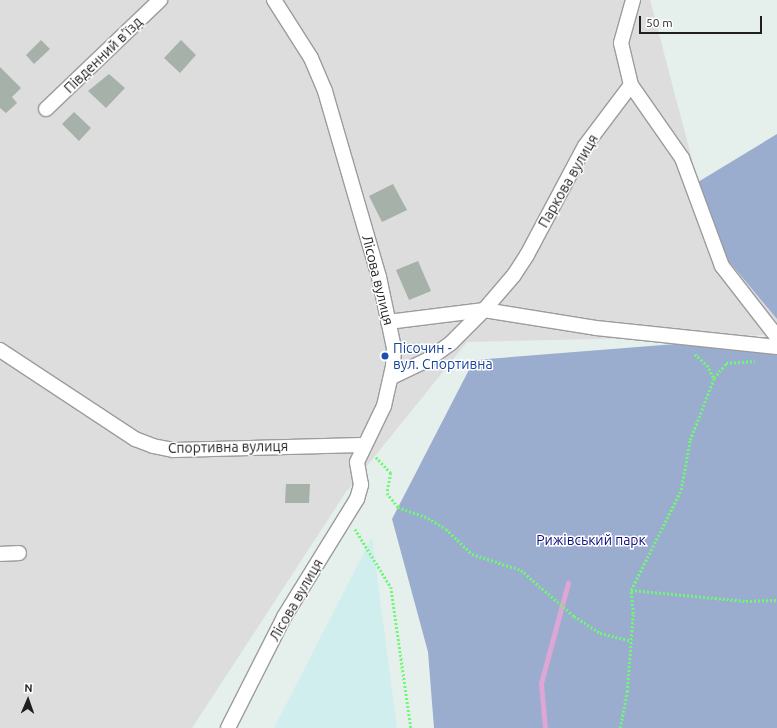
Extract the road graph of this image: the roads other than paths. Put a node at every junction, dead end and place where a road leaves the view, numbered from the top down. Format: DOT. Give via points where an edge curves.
graph roads {
  1 [pos="160,0"];
  2 [pos="274,0"];
  3 [pos="633,0"];
  4 [pos="631,85"];
  5 [pos="46,109"];
  6 [pos="484,310"];
  7 [pos="388,322"];
  8 [pos="777,337"];
  9 [pos="777,347"];
  10 [pos="0,350"];
  11 [pos="392,376"];
  12 [pos="364,445"];
  13 [pos="0,554"];
  14 [pos="19,554"];
  15 [pos="228,728"];
  1 -- 5 [label="street, Південний в’їзд"];
  2 -- 7 [label="street, Лісова вулиця" via="311,58 325,91 379,277"];
  3 -- 4 [label="street" via="621,43"];
  4 -- 6 [label="street, Паркова вулиця" via="585,146 514,275"];
  4 -- 8 [label="street" via="682,158 722,266"];
  6 -- 7 [label="street"];
  6 -- 9 [label="street" via="596,328"];
  6 -- 11 [label="street, Паркова вулиця" via="451,343 429,359"];
  7 -- 11 [label="street, Лісова вулиця" via="394,348"];
  10 -- 12 [label="street, Спортивна вулиця" via="135,439 153,446 174,450"];
  11 -- 12 [label="street, Лісова вулиця" via="384,406"];
  12 -- 15 [label="street, Лісова вулиця" via="358,462 362,485 357,499 284,617"];
  13 -- 14 [label="street"];
}
